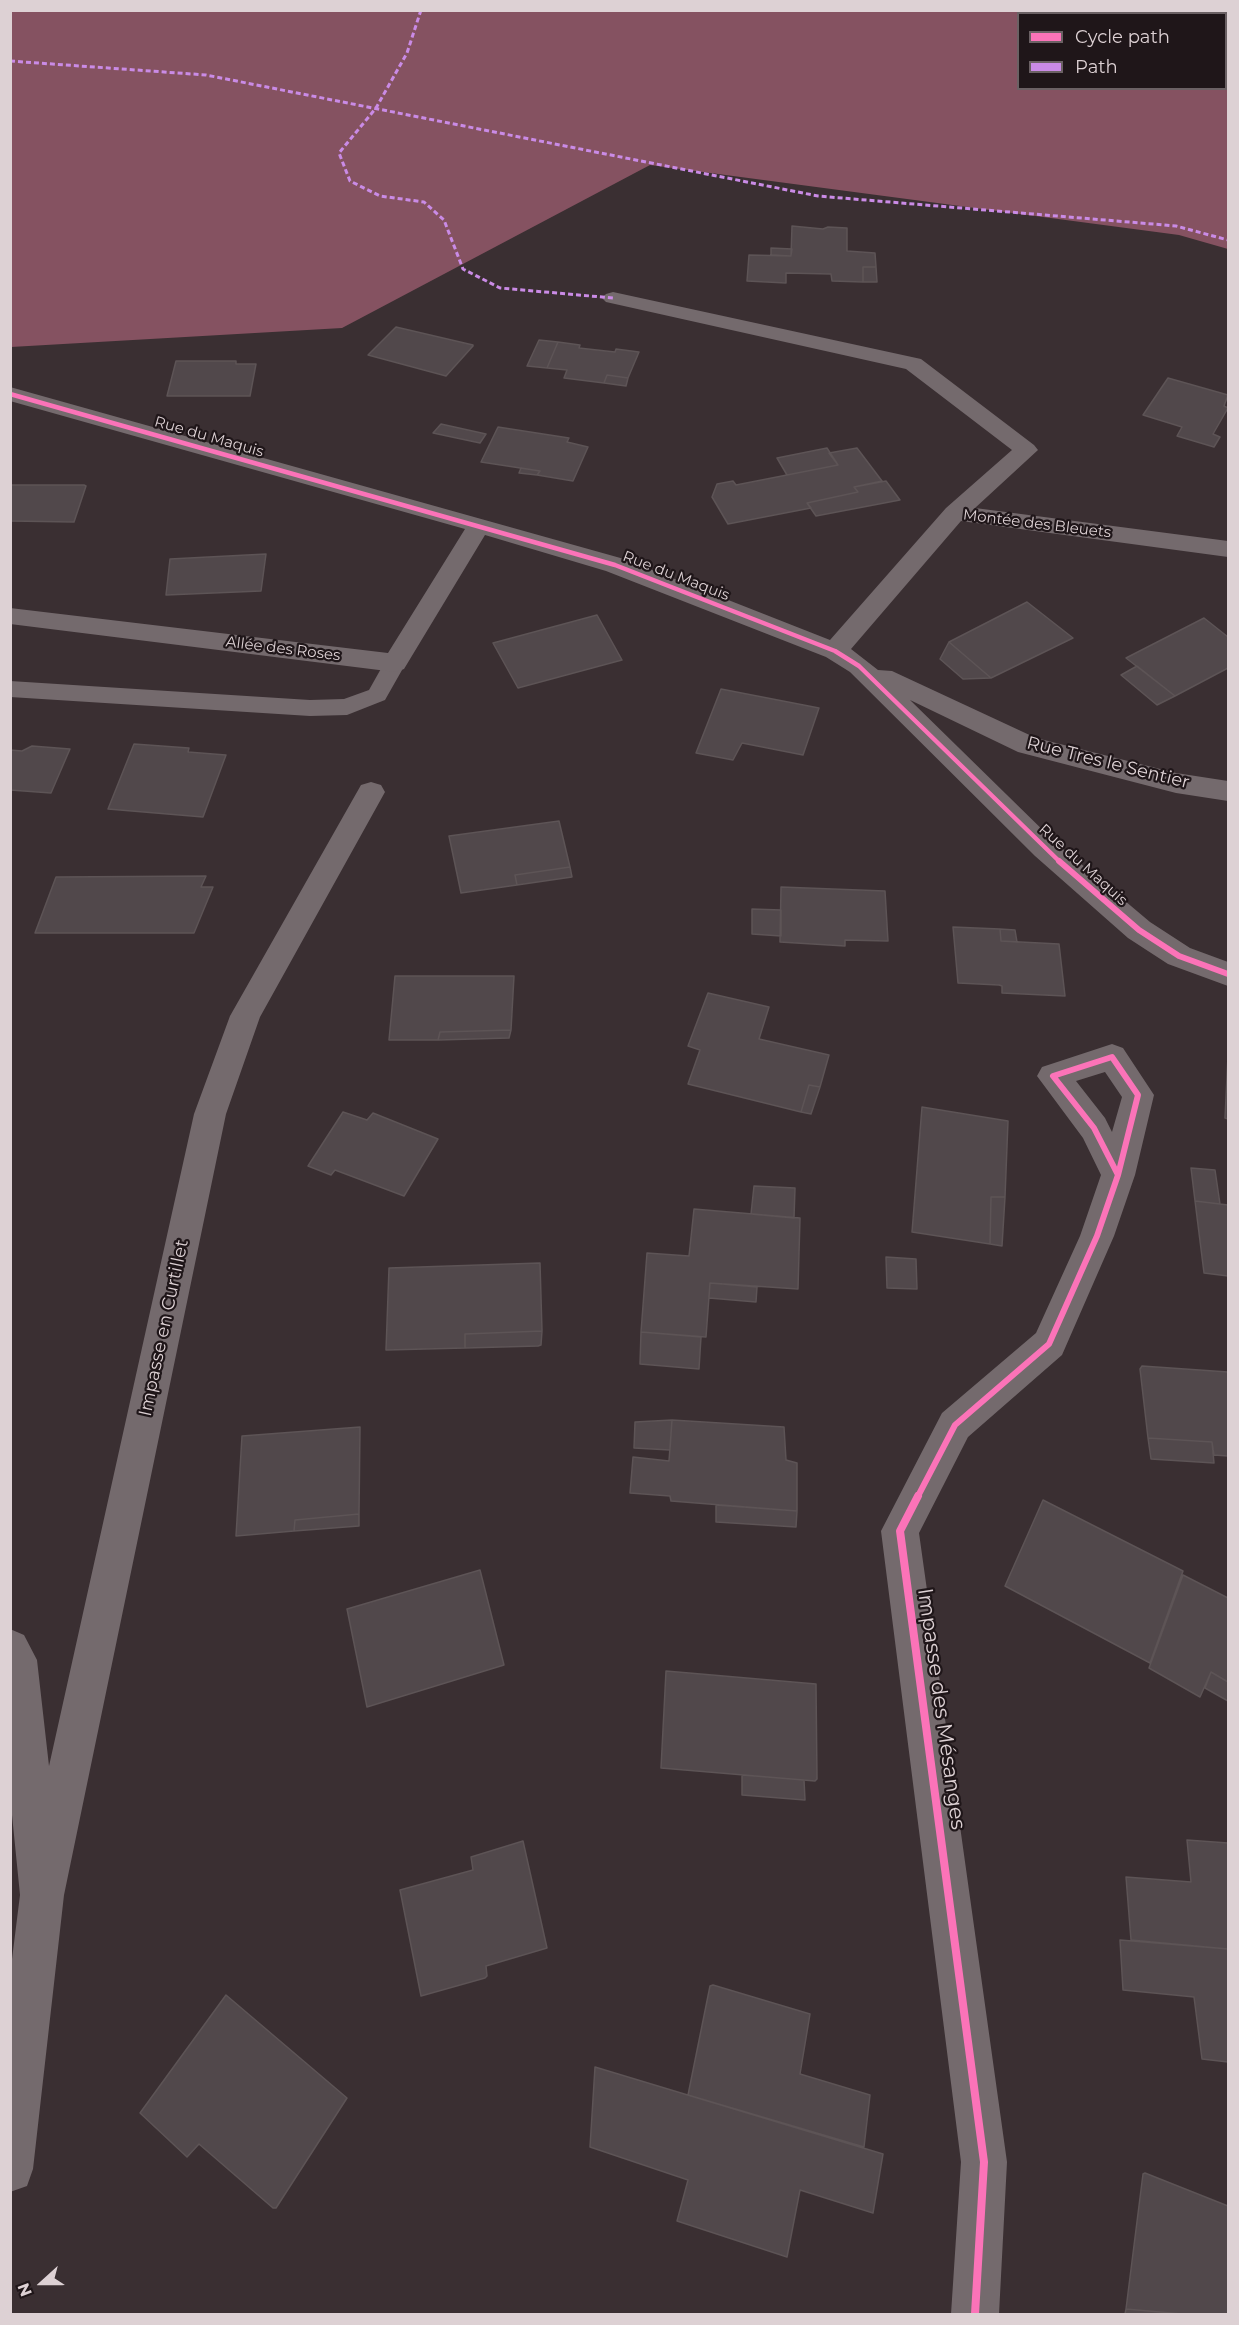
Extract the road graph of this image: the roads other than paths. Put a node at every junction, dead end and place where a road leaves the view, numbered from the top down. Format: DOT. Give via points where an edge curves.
graph roads {
  1 [pos="613,298"];
  2 [pos="10,394"];
  3 [pos="955,513"];
  4 [pos="479,525"];
  5 [pos="1228,549"];
  6 [pos="10,616"];
  7 [pos="836,651"];
  8 [pos="395,663"];
  9 [pos="859,666"];
  10 [pos="10,689"];
  11 [pos="1228,791"];
  12 [pos="371,792"];
  13 [pos="1228,974"];
  14 [pos="1118,1175"];
  15 [pos="10,1649"];
  16 [pos="42,1895"];
  17 [pos="13,2121"];
  18 [pos="10,2169"];
  19 [pos="975,2314"];
  1 -- 3 [label="street" via="913,364 1026,450"];
  2 -- 4 [label="street, Rue du Maquis"];
  3 -- 5 [label="street, Montée des Bleuets"];
  3 -- 7 [label="street, Montée des Bleuets"];
  4 -- 7 [label="street, Rue du Maquis" via="615,565"];
  4 -- 8 [label="street"];
  6 -- 8 [label="street, Allée des Roses"];
  7 -- 9 [label="street, Rue du Maquis"];
  8 -- 10 [label="lane" via="377,695 346,707"];
  9 -- 11 [label="street, Rue Tres le Sentier" via="1028,745 1176,783"];
  9 -- 13 [label="street, Rue du Maquis" via="1046,849 1139,930 1179,956"];
  12 -- 16 [label="street, Impasse en Curtillet" via="245,1016 210,1114"];
  14 -- 19 [label="street, Impasse des Mésanges" via="1097,1236 1048,1344 955,1425 900,1531 984,2162"];
  15 -- 16 [label="street" via="17,1660"];
  16 -- 17 [label="street"];
  17 -- 18 [label="street"];
}
